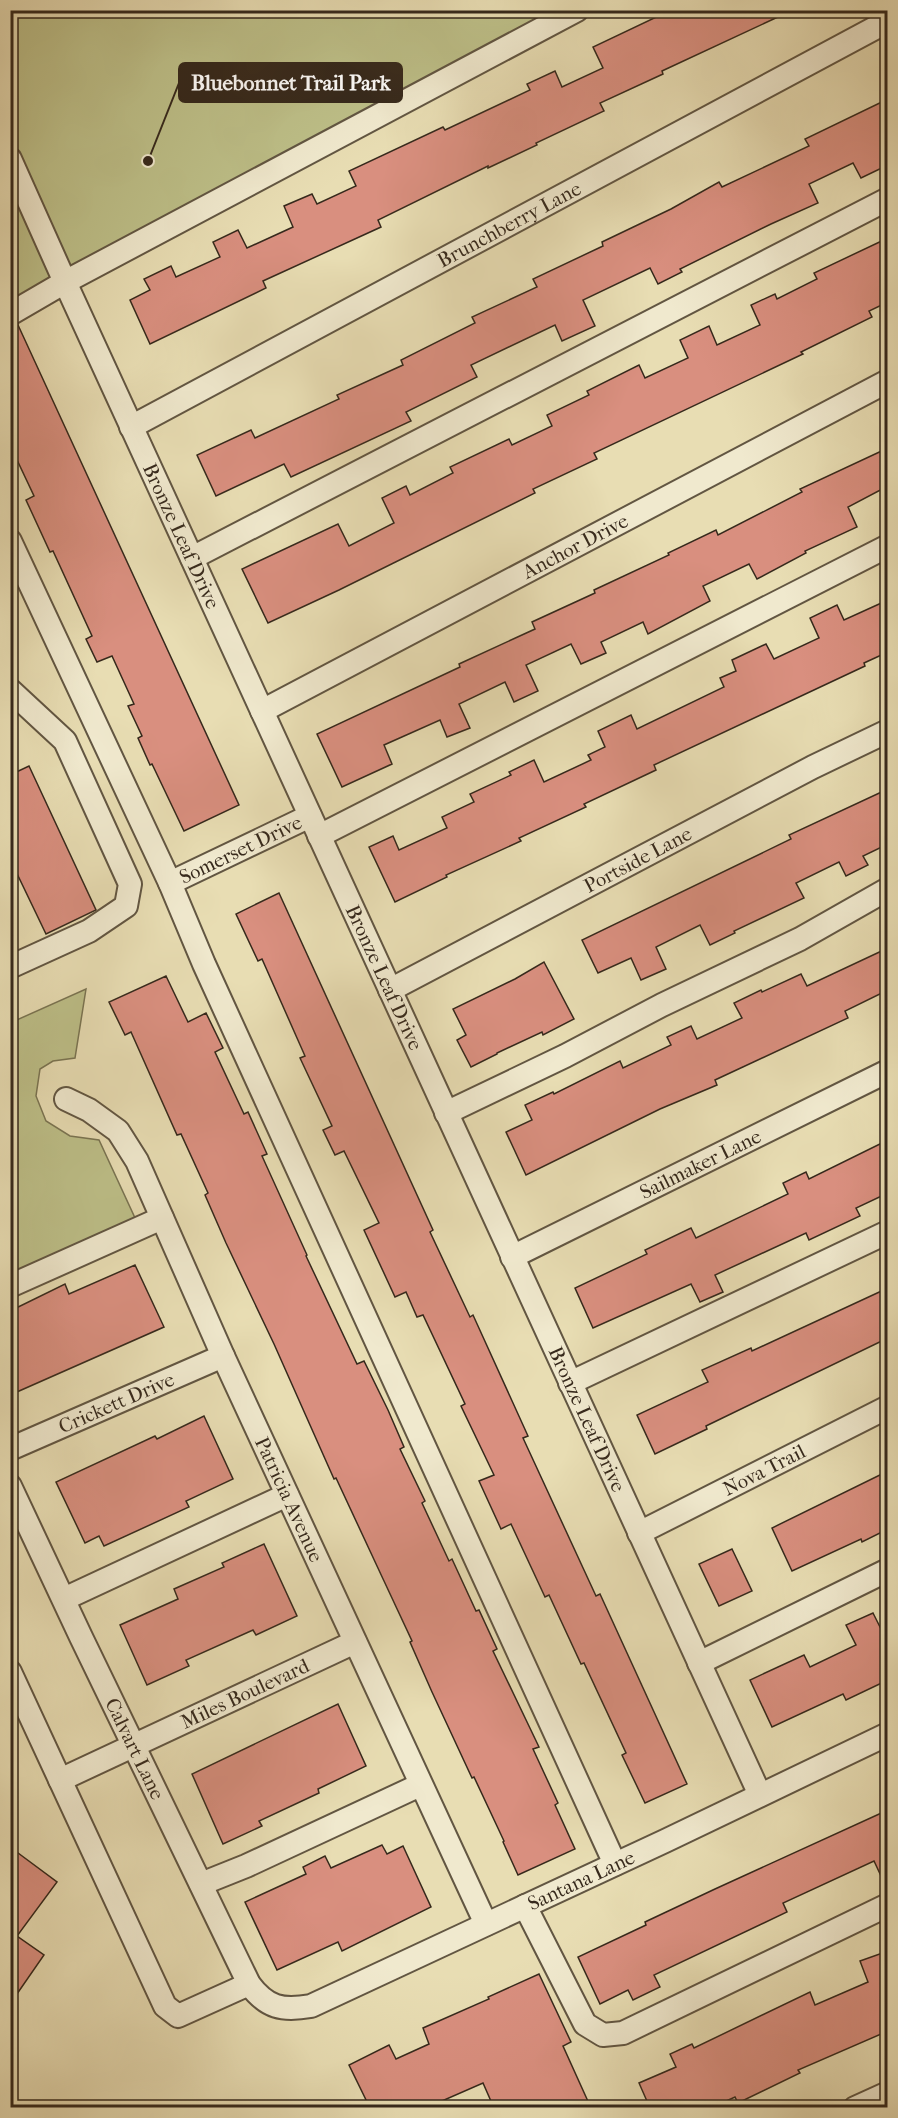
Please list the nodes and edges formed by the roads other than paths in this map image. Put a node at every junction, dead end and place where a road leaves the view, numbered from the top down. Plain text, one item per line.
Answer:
1 (577, 10) edge
2 (888, 21) edge
3 (10, 159) edge
4 (888, 200) edge
5 (65, 282) junction
6 (10, 314) edge
7 (888, 381) edge
8 (131, 427) junction
9 (10, 542) edge
10 (888, 546) edge
11 (192, 558) junction
12 (10, 690) edge
13 (262, 711) junction
14 (888, 730) edge
15 (315, 826) junction
16 (170, 883) junction
17 (888, 889) edge
18 (10, 968) edge
19 (390, 990) junction
20 (888, 1071) edge
21 (66, 1099) dead end
22 (446, 1113) junction
23 (162, 1218) junction
24 (888, 1232) edge
25 (512, 1257) junction
26 (10, 1286) edge
27 (223, 1356) junction
28 (570, 1383) junction
29 (888, 1407) edge
30 (10, 1449) edge
31 (10, 1486) edge
32 (287, 1495) junction
33 (639, 1533) junction
34 (888, 1570) edge
35 (64, 1599) junction
36 (355, 1642) junction
37 (699, 1662) junction
38 (10, 1672) edge
39 (888, 1734) edge
40 (134, 1746) junction
41 (60, 1780) junction
42 (420, 1785) junction
43 (760, 1795) junction
44 (615, 1864) junction
45 (201, 1884) junction
46 (888, 1905) edge
47 (525, 1906) junction
48 (486, 1924) junction
49 (249, 1984) junction
50 (269, 2005) joint
51 (888, 2093) edge
52 (855, 2108) edge

1 - 5 street
2 - 8 street, Brunchberry Lane
3 - 5 street, Bronze Leaf Drive
4 - 11 street
5 - 6 street
5 - 8 street, Bronze Leaf Drive
7 - 13 street, Anchor Drive
8 - 11 street, Bronze Leaf Drive
9 - 16 street
10 - 15 street, Somerset Drive
11 - 13 street, Bronze Leaf Drive
12 - 18 street
13 - 15 street, Bronze Leaf Drive
14 - 19 street, Portside Lane
15 - 16 street, Somerset Drive
15 - 19 street, Bronze Leaf Drive
16 - 44 street
17 - 22 street
19 - 22 street, Bronze Leaf Drive
20 - 25 street, Sailmaker Lane
21 - 23 street, Patricia Avenue
22 - 25 street, Bronze Leaf Drive
23 - 26 street
23 - 27 street, Patricia Avenue
24 - 28 street
25 - 28 street, Bronze Leaf Drive
27 - 30 street, Crickett Drive
27 - 32 street, Patricia Avenue
28 - 33 street, Bronze Leaf Drive
29 - 33 street, Nova Trail
31 - 35 street, Calvart Lane
32 - 35 street
32 - 36 street, Patricia Avenue
33 - 37 street, Bronze Leaf Drive
34 - 37 street
35 - 40 street, Calvart Lane
36 - 40 street, Miles Boulevard
36 - 42 street, Patricia Avenue
37 - 43 street, Bronze Leaf Drive
38 - 41 street
39 - 43 street, Santana Lane
40 - 41 street, Miles Boulevard
40 - 45 street, Calvart Lane
41 - 49 street
42 - 45 street
42 - 48 street, Patricia Avenue
43 - 44 street, Santana Lane
44 - 47 street, Santana Lane
45 - 49 street, Calvart Lane
46 - 47 street
47 - 48 street, Santana Lane
48 - 50 street, Santana Lane
49 - 50 street, Calvart Lane
51 - 52 street

